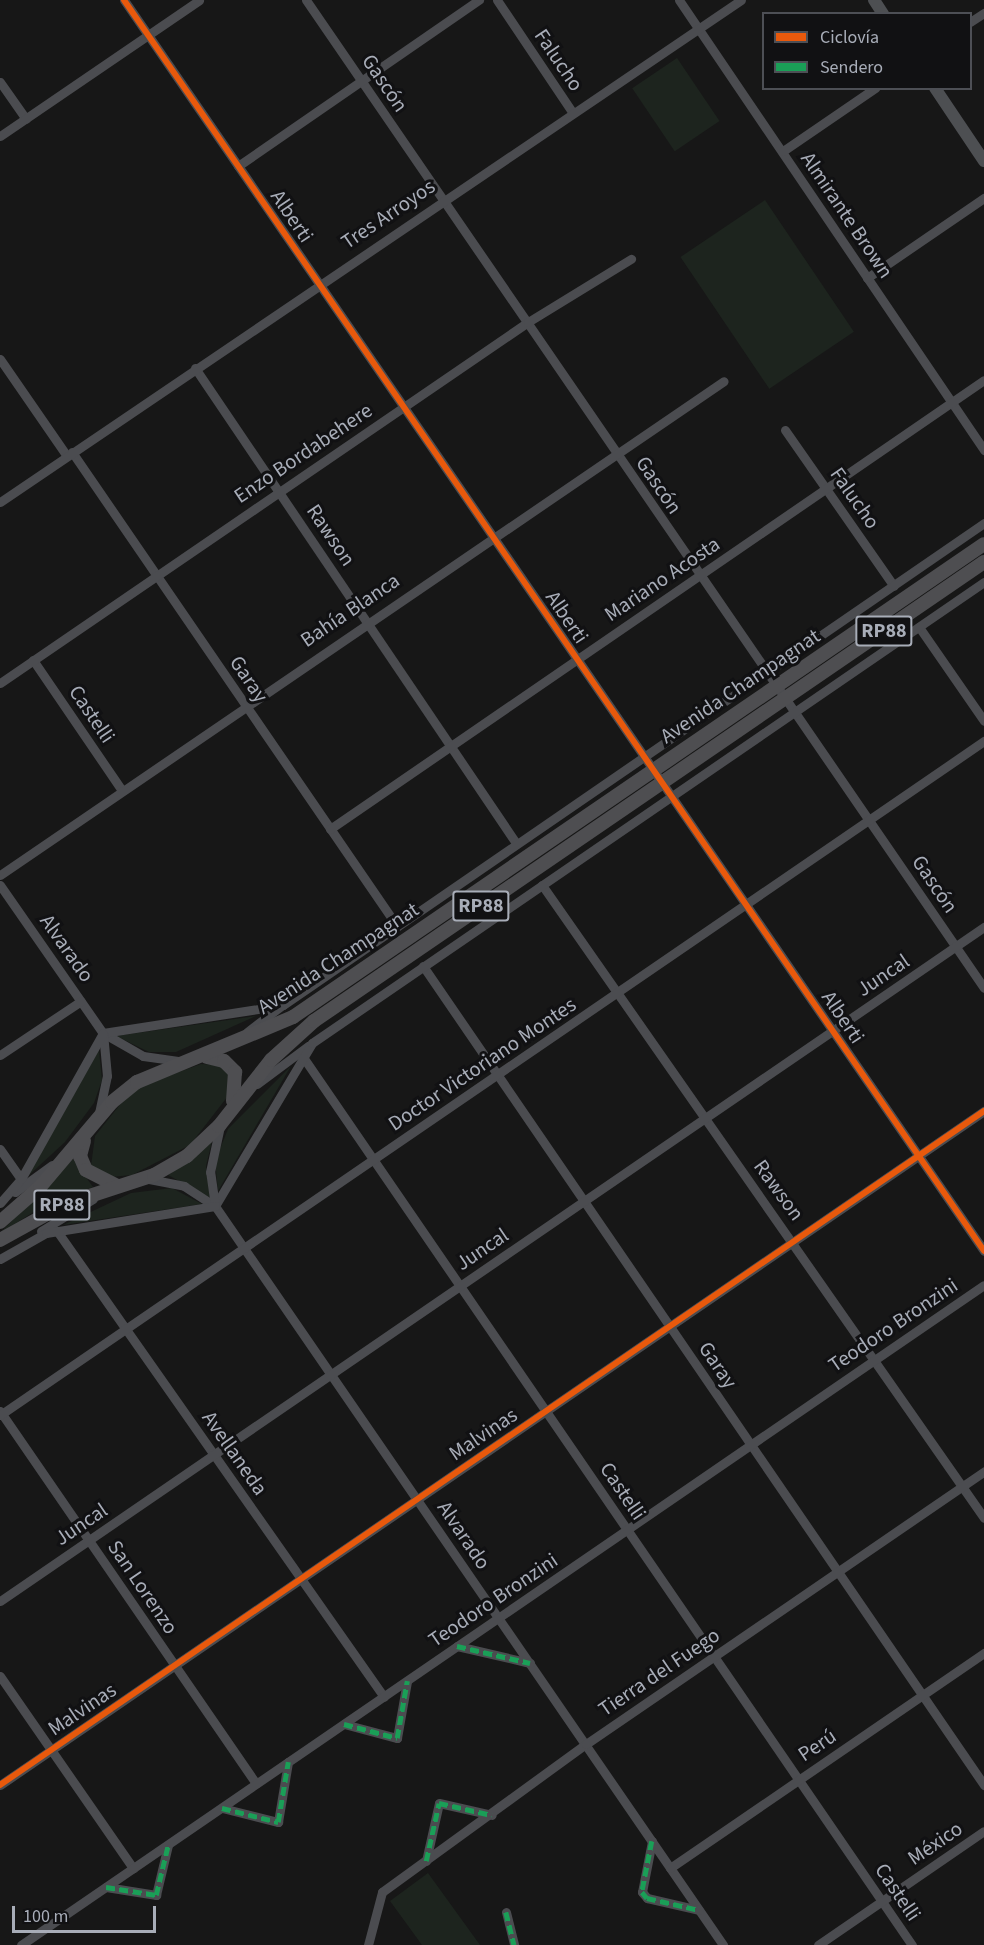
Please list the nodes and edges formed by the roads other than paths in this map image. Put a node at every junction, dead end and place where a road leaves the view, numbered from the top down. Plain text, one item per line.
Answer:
1 (124, 0) edge
2 (199, 0) edge
3 (306, 0) edge
4 (479, 0) edge
5 (497, 0) edge
6 (679, 0) edge
7 (741, 0) edge
8 (699, 29) junction
9 (148, 35) junction
10 (362, 81) junction
11 (0, 82) edge
12 (871, 90) edge
13 (936, 90) edge
14 (571, 110) junction
15 (26, 118) junction
16 (0, 136) edge
17 (783, 152) junction
18 (984, 160) edge
19 (238, 166) junction
20 (984, 198) edge
21 (442, 199) junction
22 (631, 259) dead end
23 (867, 278) junction
24 (319, 283) junction
25 (528, 322) junction
26 (0, 359) edge
27 (195, 368) junction
28 (984, 380) edge
29 (724, 381) dead end
30 (952, 402) junction
31 (403, 407) junction
32 (785, 430) dead end
33 (984, 450) edge
34 (616, 453) junction
35 (69, 454) junction
36 (827, 489) junction
37 (280, 491) junction
38 (0, 502) edge
39 (984, 523) edge
40 (493, 538) junction
41 (984, 544) edge
42 (984, 562) edge
43 (157, 576) junction
44 (698, 576) junction
45 (984, 582) edge
46 (894, 586) junction
47 (367, 620) junction
48 (919, 627) junction
49 (576, 659) junction
50 (33, 660) junction
51 (766, 675) junction
52 (0, 683) edge
53 (775, 688) junction
54 (784, 700) junction
55 (244, 703) junction
56 (795, 715) junction
57 (984, 721) edge
58 (984, 741) edge
59 (449, 747) junction
60 (644, 757) junction
61 (653, 771) junction
62 (661, 783) junction
63 (121, 789) junction
64 (672, 798) junction
65 (869, 820) junction
66 (330, 829) junction
67 (516, 843) junction
68 (0, 875) edge
69 (0, 885) edge
70 (542, 885) junction
71 (746, 904) junction
72 (397, 926) junction
73 (984, 927) edge
74 (956, 947) junction
75 (423, 966) junction
76 (984, 988) edge
77 (620, 991) junction
78 (81, 1001) junction
79 (283, 1005) junction
80 (833, 1031) junction
81 (103, 1033) junction
82 (312, 1043) junction
83 (215, 1052) junction
84 (0, 1055) edge
85 (303, 1057) junction
86 (187, 1060) junction
87 (497, 1075) junction
88 (241, 1096) junction
89 (984, 1111) edge
90 (225, 1116) junction
91 (706, 1118) junction
92 (89, 1131) junction
93 (76, 1148) junction
94 (0, 1149) edge
95 (918, 1156) junction
96 (374, 1160) junction
97 (21, 1179) junction
98 (135, 1181) junction
99 (106, 1189) junction
100 (584, 1201) junction
101 (1, 1202) edge
102 (215, 1206) junction
103 (0, 1222) edge
104 (57, 1231) junction
105 (0, 1240) edge
106 (26, 1241) junction
107 (794, 1241) junction
108 (244, 1248) junction
109 (984, 1251) edge
110 (0, 1259) edge
111 (984, 1284) edge
112 (460, 1286) junction
113 (670, 1326) junction
114 (126, 1329) junction
115 (875, 1359) junction
116 (331, 1374) junction
117 (546, 1411) junction
118 (1, 1414) edge
119 (751, 1444) junction
120 (214, 1454) junction
121 (984, 1471) edge
122 (962, 1486) junction
123 (417, 1499) junction
124 (984, 1518) edge
125 (627, 1529) junction
126 (88, 1540) junction
127 (838, 1571) junction
128 (301, 1579) junction
129 (0, 1601) edge
130 (498, 1618) junction
131 (457, 1646) junction
132 (984, 1653) edge
133 (714, 1656) junction
134 (530, 1663) junction
135 (175, 1665) junction
136 (0, 1676) edge
137 (407, 1681) junction
138 (922, 1695) junction
139 (384, 1697) junction
140 (344, 1724) junction
141 (586, 1744) junction
142 (51, 1750) junction
143 (288, 1762) junction
144 (799, 1779) junction
145 (256, 1784) junction
146 (0, 1785) edge
147 (984, 1785) edge
148 (222, 1808) junction
149 (492, 1815) junction
150 (984, 1832) edge
151 (652, 1841) junction
152 (168, 1845) junction
153 (426, 1861) junction
154 (133, 1868) junction
155 (670, 1868) junction
156 (106, 1887) junction
157 (882, 1901) junction
158 (699, 1910) junction
159 (506, 1912) dead end
160 (21, 1945) edge
161 (368, 1945) edge
162 (514, 1945) edge
163 (723, 1945) edge
164 (818, 1945) edge
165 (912, 1945) edge

1 - 9 street, Alberti
2 - 9 street
3 - 10 street, Gascón
4 - 10 street
5 - 14 street, Falucho
6 - 8 street, Almirante Brown
7 - 8 street, Tres Arroyos
8 - 14 street, Tres Arroyos
8 - 17 street, Almirante Brown
9 - 15 street
9 - 19 street, Alberti
10 - 19 street
10 - 21 street, Gascón
11 - 15 street
12 - 17 street
13 - 18 main road
14 - 21 street, Tres Arroyos
15 - 16 street
17 - 23 street, Almirante Brown
19 - 24 street, Alberti
20 - 23 street
21 - 24 street, Tres Arroyos
21 - 25 street, Gascón
22 - 25 street, Enzo Bordabehere
23 - 30 street, Almirante Brown
24 - 27 street, Tres Arroyos
24 - 31 street, Alberti
25 - 31 street, Enzo Bordabehere
25 - 34 street, Gascón
26 - 35 street, Garay
27 - 35 street, Tres Arroyos
27 - 37 street, Rawson
28 - 30 street, Mariano Acosta
29 - 34 street, Bahía Blanca
30 - 33 street, Almirante Brown
30 - 36 street, Mariano Acosta
31 - 37 street, Enzo Bordabehere
31 - 40 street, Alberti
32 - 36 street, Falucho
34 - 40 street, Bahía Blanca
34 - 44 street, Gascón
35 - 38 street, Tres Arroyos
35 - 43 street, Garay
36 - 44 street, Mariano Acosta
36 - 46 street, Falucho
37 - 43 street, Enzo Bordabehere
37 - 47 street, Rawson
39 - 46 street, Avenida Champagnat
40 - 47 street, Bahía Blanca
40 - 49 street, Alberti
41 - 53 highway, Avenida Champagnat / RP88
42 - 54 highway, Avenida Champagnat / RP88
43 - 50 street, Enzo Bordabehere
43 - 55 street, Garay
44 - 49 street, Mariano Acosta
44 - 51 street, Gascón
45 - 48 street, Avenida Champagnat
46 - 51 street, Avenida Champagnat
47 - 55 street, Bahía Blanca
47 - 59 street, Rawson
48 - 56 street, Avenida Champagnat
48 - 57 street
49 - 59 street, Mariano Acosta
49 - 60 street, Alberti
50 - 52 street, Enzo Bordabehere
50 - 63 street, Castelli
51 - 53 street, Gascón
51 - 60 street, Avenida Champagnat
53 - 54 street, Gascón
53 - 61 highway, Avenida Champagnat / RP88
54 - 56 street, Gascón
54 - 62 highway, Avenida Champagnat / RP88
55 - 63 street, Bahía Blanca
55 - 66 street, Garay
56 - 64 street, Avenida Champagnat
56 - 65 street, Gascón
58 - 65 street, Doctor Victoriano Montes
59 - 66 street, Mariano Acosta
59 - 67 street, Rawson
60 - 61 street, Alberti
60 - 67 street, Avenida Champagnat
61 - 62 street, Alberti
61 - 83 highway, Avenida Champagnat / RP88
62 - 64 street, Alberti
62 - 88 highway, Avenida Champagnat / RP88
63 - 68 street, Bahía Blanca
64 - 70 street, Avenida Champagnat
64 - 71 street, Alberti
65 - 71 street, Doctor Victoriano Montes
65 - 74 street, Gascón
66 - 72 street, Garay
67 - 72 street, Avenida Champagnat
69 - 78 street, Alvarado
70 - 75 street, Avenida Champagnat
70 - 77 street, Rawson
71 - 77 street, Doctor Victoriano Montes
71 - 80 street, Alberti
72 - 79 street, Avenida Champagnat
73 - 74 street, Juncal
74 - 76 street, Gascón
74 - 80 street, Juncal
75 - 82 street, Avenida Champagnat
75 - 87 street, Garay
77 - 87 street, Doctor Victoriano Montes
77 - 91 street, Rawson
78 - 81 street, Alvarado
78 - 84 street
79 - 81 street, Avenida Champagnat
79 - 83 street, Avenida Champagnat
80 - 91 street, Juncal
80 - 95 street, Alberti
81 - 86 street, Alvarado
81 - 92 street
81 - 97 street, Avenida Champagnat
82 - 85 street, Avenida Champagnat
82 - 88 street, Avenida Champagnat
83 - 86 highway, Avenida Champagnat / RP88
85 - 96 street, Castelli
85 - 102 street, Avenida Champagnat
86 - 90 highway, RP88
86 - 92 highway, Avenida Champagnat / RP88
87 - 96 street, Doctor Victoriano Montes
87 - 100 street, Garay
88 - 90 highway, Avenida Champagnat / RP88
89 - 95 street, Malvinas
90 - 98 highway, Avenida Champagnat / RP88
90 - 102 street, Alvarado
91 - 100 street, Juncal
91 - 107 street, Rawson
92 - 93 highway, Avenida Champagnat / RP88
92 - 98 highway, RP88
93 - 101 street, Avenida Champagnat
93 - 103 highway, Avenida Champagnat / RP88
94 - 97 street
95 - 107 street, Malvinas
95 - 109 street, Alberti
96 - 108 street, Doctor Victoriano Montes
96 - 112 street, Castelli
97 - 101 street, Avenida Champagnat
98 - 99 highway, Avenida Champagnat / RP88
98 - 102 street, Alvarado
99 - 105 highway, Avenida Champagnat / RP88
99 - 106 street, Avenida Champagnat
100 - 112 street, Juncal
100 - 113 street, Garay
102 - 104 street, Avenida Champagnat
102 - 108 street, Alvarado
104 - 106 street, Avenida Champagnat
104 - 114 street, Avellaneda
106 - 110 street, Avenida Champagnat
107 - 113 street, Malvinas
107 - 115 street, Rawson
108 - 114 street, Doctor Victoriano Montes
108 - 116 street, Alvarado
111 - 115 street, Teodoro Bronzini
112 - 116 street, Juncal
112 - 117 street, Castelli
113 - 117 street, Malvinas
113 - 119 street, Garay
114 - 118 street, Doctor Victoriano Montes
114 - 120 street, Avellaneda
115 - 119 street, Teodoro Bronzini
115 - 122 street, Rawson
116 - 120 street, Juncal
116 - 123 street, Alvarado
117 - 123 street, Malvinas
117 - 125 street, Castelli
118 - 126 street, San Lorenzo
119 - 125 street, Teodoro Bronzini
119 - 127 street, Garay
120 - 126 street, Juncal
120 - 128 street, Avellaneda
121 - 122 street, Tierra del Fuego
122 - 124 street, Rawson
122 - 127 street, Tierra del Fuego
123 - 128 street, Malvinas
123 - 130 street, Alvarado
125 - 130 street, Teodoro Bronzini
125 - 133 street, Castelli
126 - 129 street, Juncal
126 - 135 street, San Lorenzo
127 - 133 street, Tierra del Fuego
127 - 138 street, Garay
128 - 135 street, Malvinas
128 - 139 street, Avellaneda
130 - 131 street, Teodoro Bronzini
130 - 134 street, Alvarado
131 - 134 street
131 - 137 street, Teodoro Bronzini
132 - 138 street, Perú
133 - 141 street, Tierra del Fuego
133 - 144 street, Castelli
134 - 141 street, Alvarado
135 - 142 street, Malvinas
135 - 145 street, San Lorenzo
136 - 142 street
137 - 139 street, Teodoro Bronzini
137 - 140 street
138 - 144 street, Perú
138 - 147 street, Garay
139 - 140 street, Teodoro Bronzini
140 - 143 street, Teodoro Bronzini
141 - 149 street, Tierra del Fuego
141 - 151 street, Alvarado
142 - 146 street, Malvinas
142 - 154 street
143 - 145 street, Teodoro Bronzini
143 - 148 street
144 - 155 street, Perú
144 - 157 street, Castelli
145 - 148 street, Teodoro Bronzini
148 - 152 street, Teodoro Bronzini
149 - 153 street, Tierra del Fuego
149 - 153 street
150 - 157 street, México
151 - 155 street, Alvarado
151 - 158 street
152 - 154 street, Teodoro Bronzini
152 - 156 street
153 - 161 street, Tierra del Fuego
154 - 156 street, Teodoro Bronzini
155 - 158 street, Alvarado
156 - 160 street, Teodoro Bronzini
157 - 164 street, México
157 - 165 street, Castelli
158 - 163 street, Alvarado
159 - 162 street

